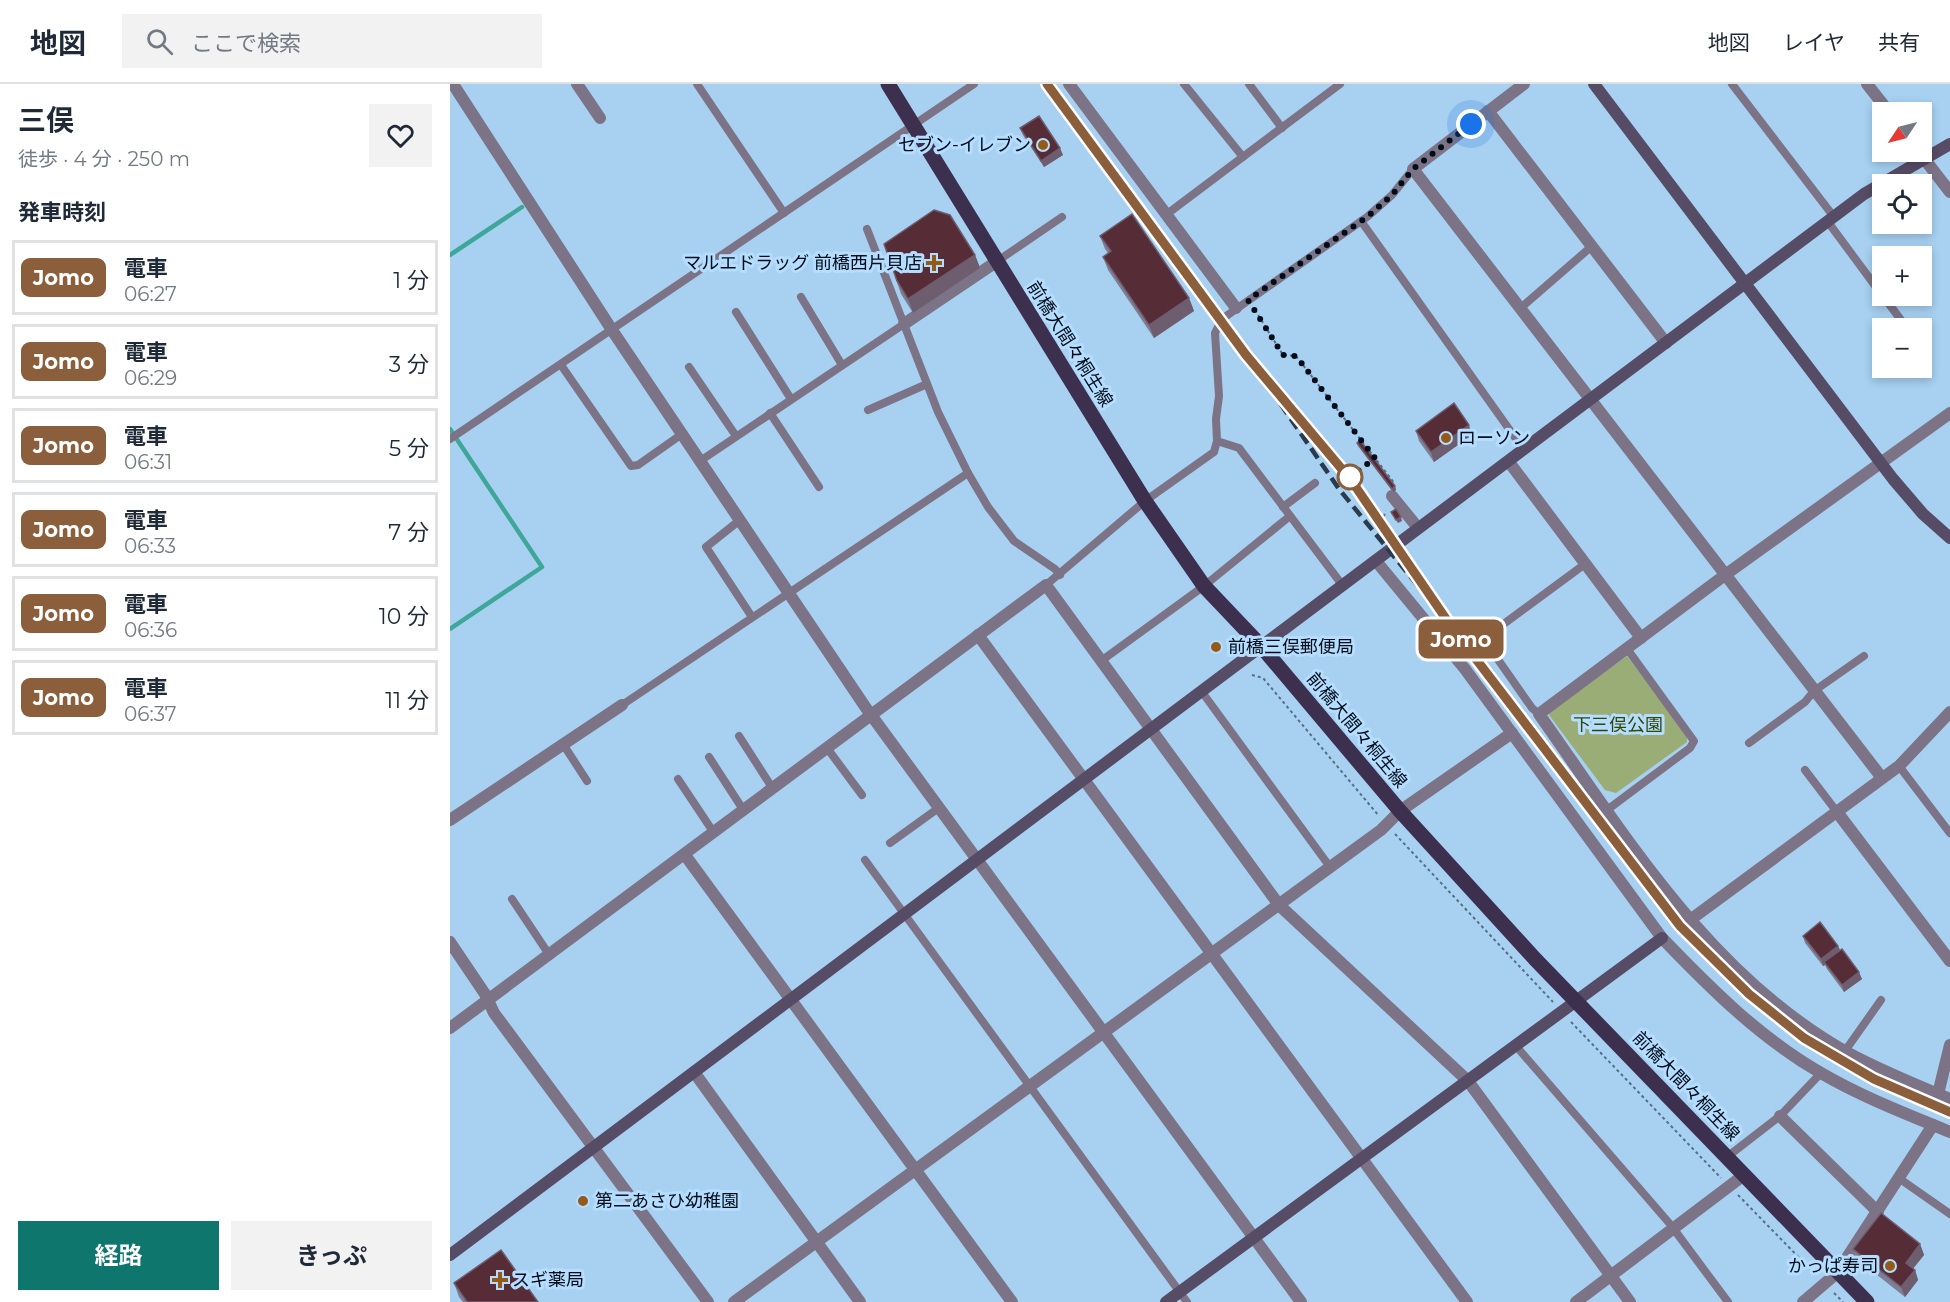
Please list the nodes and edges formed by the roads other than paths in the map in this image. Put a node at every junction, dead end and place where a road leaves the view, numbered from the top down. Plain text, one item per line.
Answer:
1 (453, 84) edge
2 (578, 84) edge
3 (888, 84) edge
4 (974, 84) edge
5 (1069, 84) edge
6 (1184, 84) edge
7 (1249, 84) edge
8 (1340, 84) edge
9 (1524, 84) edge
10 (1594, 84) edge
11 (1732, 84) edge
12 (1867, 84) edge
13 (701, 86) edge
14 (1881, 102) edge
15 (1488, 111) junction
16 (600, 118) dead end
17 (914, 125) junction
18 (1282, 128) junction
19 (1950, 144) edge
20 (1932, 150) edge
21 (1243, 157) junction
22 (1910, 162) edge
23 (1927, 162) edge
24 (1413, 169) junction
25 (1950, 192) edge
26 (784, 213) junction
27 (1167, 214) junction
28 (1062, 217) dead end
29 (1831, 219) junction
30 (1361, 221) junction
31 (867, 229) dead end
32 (1592, 246) junction
33 (996, 262) junction
34 (1872, 279) edge
35 (1747, 283) junction
36 (801, 297) dead end
37 (1519, 306) junction
38 (1236, 308) junction
39 (736, 312) dead end
40 (904, 324) junction
41 (612, 330) junction
42 (1666, 343) junction
43 (561, 364) junction
44 (842, 365) junction
45 (689, 367) dead end
46 (927, 384) junction
47 (791, 399) junction
48 (1589, 399) junction
49 (868, 410) dead end
50 (770, 413) junction
51 (1950, 413) edge
52 (682, 434) junction
53 (736, 436) junction
54 (450, 440) edge
55 (1217, 441) junction
56 (1524, 450) junction
57 (700, 461) junction
58 (1509, 462) junction
59 (1881, 464) junction
60 (968, 473) junction
61 (1315, 483) dead end
62 (819, 487) dead end
63 (1395, 500) road end
64 (1145, 501) junction
65 (1283, 507) junction
66 (1290, 516) junction
67 (740, 520) junction
68 (1414, 523) dead end
69 (1950, 538) edge
70 (1376, 561) junction
71 (1585, 564) junction
72 (1725, 574) junction
73 (1060, 575) junction
74 (1046, 585) junction
75 (1204, 586) junction
76 (1343, 586) junction
77 (789, 593) junction
78 (752, 617) junction
79 (978, 635) junction
80 (1641, 638) junction
81 (1261, 646) junction
82 (1628, 650) junction
83 (1864, 656) dead end
84 (1101, 661) junction
85 (1814, 691) junction
86 (1202, 692) junction
87 (622, 705) joint
88 (1950, 712) edge
89 (872, 714) junction
90 (1539, 714) junction
91 (1152, 730) junction
92 (1512, 733) junction
93 (739, 736) dead end
94 (1749, 743) dead end
95 (563, 744) junction
96 (827, 748) junction
97 (709, 757) dead end
98 (1899, 766) junction
99 (1805, 770) dead end
100 (1882, 778) junction
101 (678, 779) dead end
102 (1085, 780) junction
103 (587, 781) dead end
104 (773, 789) junction
105 (862, 795) dead end
106 (940, 807) junction
107 (1606, 810) junction
108 (744, 811) junction
109 (1400, 811) junction
110 (1837, 812) junction
111 (450, 820) edge
112 (714, 833) junction
113 (1950, 833) edge
114 (890, 843) dead end
115 (685, 855) junction
116 (865, 860) dead end
117 (979, 860) junction
118 (1330, 867) junction
119 (512, 899) dead end
120 (1279, 904) junction
121 (904, 916) junction
122 (1689, 920) junction
123 (1662, 938) junction
124 (450, 942) edge
125 (1211, 953) junction
126 (550, 956) junction
127 (1950, 961) edge
128 (792, 999) junction
129 (1881, 1000) dead end
130 (488, 1002) junction
131 (1577, 1002) junction
132 (450, 1028) edge
133 (1104, 1031) junction
134 (1950, 1045) edge
135 (1516, 1046) junction
136 (1845, 1051) junction
137 (694, 1072) junction
138 (1821, 1073) junction
139 (1468, 1081) junction
140 (1029, 1087) junction
141 (1938, 1094) junction
142 (1950, 1099) edge
143 (1780, 1116) junction
144 (1933, 1125) junction
145 (1950, 1132) edge
146 (594, 1145) junction
147 (1727, 1157) junction
148 (1361, 1159) junction
149 (916, 1169) junction
150 (1744, 1175) junction
151 (1900, 1179) junction
152 (1878, 1212) junction
153 (1950, 1214) edge
154 (1674, 1229) junction
155 (1254, 1237) junction
156 (816, 1240) junction
157 (450, 1255) edge
158 (1837, 1273) junction
159 (1611, 1276) junction
160 (1183, 1297) edge
161 (708, 1302) edge
162 (734, 1302) edge
163 (860, 1302) edge
164 (1012, 1302) edge
165 (1166, 1302) edge
166 (1301, 1302) edge
167 (1467, 1302) edge
168 (1576, 1302) edge
169 (1630, 1302) edge
170 (1728, 1302) edge
171 (1803, 1302) edge
172 (1867, 1302) edge

1 - 41 street
2 - 16 street
3 - 17 main road, 前橋大間々桐生線
4 - 17 lane
5 - 27 street
6 - 21 lane
7 - 18 lane
8 - 18 lane
9 - 15 street
10 - 35 street
11 - 29 lane
12 - 14 street
13 - 26 lane
15 - 24 street
15 - 32 street
17 - 26 lane
17 - 33 main road, 前橋大間々桐生線
18 - 21 lane
19 - 20 street
21 - 27 lane
22 - 29 street
23 - 25 street
24 - 30 lane
24 - 37 street
26 - 41 lane
27 - 38 street
28 - 33 lane
29 - 34 lane
29 - 35 street
30 - 38 lane
30 - 56 lane
31 - 40 lane
32 - 37 lane
32 - 42 street
33 - 40 street
33 - 64 main road, 前橋大間々桐生線
35 - 42 street
35 - 59 street
36 - 44 lane
37 - 48 street
38 - 55 lane
39 - 47 lane
40 - 44 lane
40 - 46 lane
41 - 43 lane
41 - 52 street
42 - 48 street
43 - 52 lane
43 - 54 lane
44 - 47 lane
45 - 53 lane
46 - 49 lane
46 - 60 lane
47 - 50 lane
48 - 56 street
48 - 72 street
50 - 53 lane
50 - 62 lane
51 - 59 street
52 - 57 street
53 - 57 lane
55 - 64 lane
55 - 65 lane
56 - 58 street
57 - 67 street
58 - 70 street
58 - 71 street
59 - 69 street
59 - 72 street
60 - 73 lane
60 - 77 lane
61 - 65 lane
63 - 68 street
64 - 73 lane
64 - 75 main road, 前橋大間々桐生線
65 - 66 lane
66 - 75 lane
66 - 76 lane
67 - 77 street
67 - 78 lane
70 - 76 street
70 - 92 street
71 - 80 street
71 - 90 lane
72 - 80 street
72 - 85 street
73 - 74 lane
74 - 79 street
74 - 84 street
75 - 81 main road, 前橋大間々桐生線
75 - 84 lane
76 - 81 street
77 - 78 lane
77 - 89 street
78 - 87 lane
79 - 89 street
79 - 102 street
80 - 82 street
81 - 86 street
81 - 109 main road, 前橋大間々桐生線
82 - 90 street
82 - 107 lane
83 - 85 lane
84 - 91 street
85 - 94 lane
85 - 100 street
86 - 91 street
86 - 118 lane
87 - 95 street
88 - 98 street
89 - 96 street
89 - 106 street
90 - 107 street
91 - 102 street
91 - 120 street
92 - 109 street
92 - 123 street
93 - 104 lane
95 - 103 lane
95 - 111 street
96 - 104 street
96 - 105 lane
97 - 108 lane
98 - 100 street
98 - 113 lane
99 - 110 lane
100 - 110 street
101 - 112 lane
102 - 117 street
102 - 125 street
104 - 108 street
106 - 114 lane
106 - 117 street
107 - 122 street
108 - 112 street
109 - 118 street
109 - 131 main road, 前橋大間々桐生線
110 - 122 street
110 - 127 street
112 - 115 street
115 - 126 street
115 - 128 street
116 - 121 lane
117 - 121 street
117 - 133 street
118 - 120 street
119 - 126 lane
120 - 125 street
120 - 139 street
121 - 128 street
121 - 140 lane
122 - 136 street
123 - 131 street
123 - 138 street
124 - 130 street
125 - 133 street
125 - 148 street
126 - 130 street
128 - 137 street
128 - 149 street
129 - 136 lane
130 - 132 street
130 - 146 street
131 - 135 street
131 - 147 main road, 前橋大間々桐生線
133 - 140 street
133 - 155 street
134 - 141 street
135 - 139 street
135 - 154 lane
136 - 141 street
137 - 146 street
137 - 156 street
138 - 143 lane
138 - 144 street
139 - 148 street
139 - 159 street
140 - 149 street
140 - 160 lane
141 - 142 street
143 - 147 lane
143 - 152 street
144 - 145 street
144 - 151 street
146 - 157 street
146 - 161 street
147 - 150 main road, 前橋大間々桐生線
148 - 155 street
148 - 167 street
149 - 156 street
149 - 164 street
150 - 154 street
150 - 158 main road, 前橋大間々桐生線
151 - 152 street
151 - 153 lane
152 - 158 street
154 - 159 street
154 - 170 lane
155 - 160 street
155 - 166 street
156 - 162 street
156 - 163 street
158 - 171 street
158 - 172 main road, 前橋大間々桐生線
159 - 168 street
159 - 169 street
160 - 165 street

